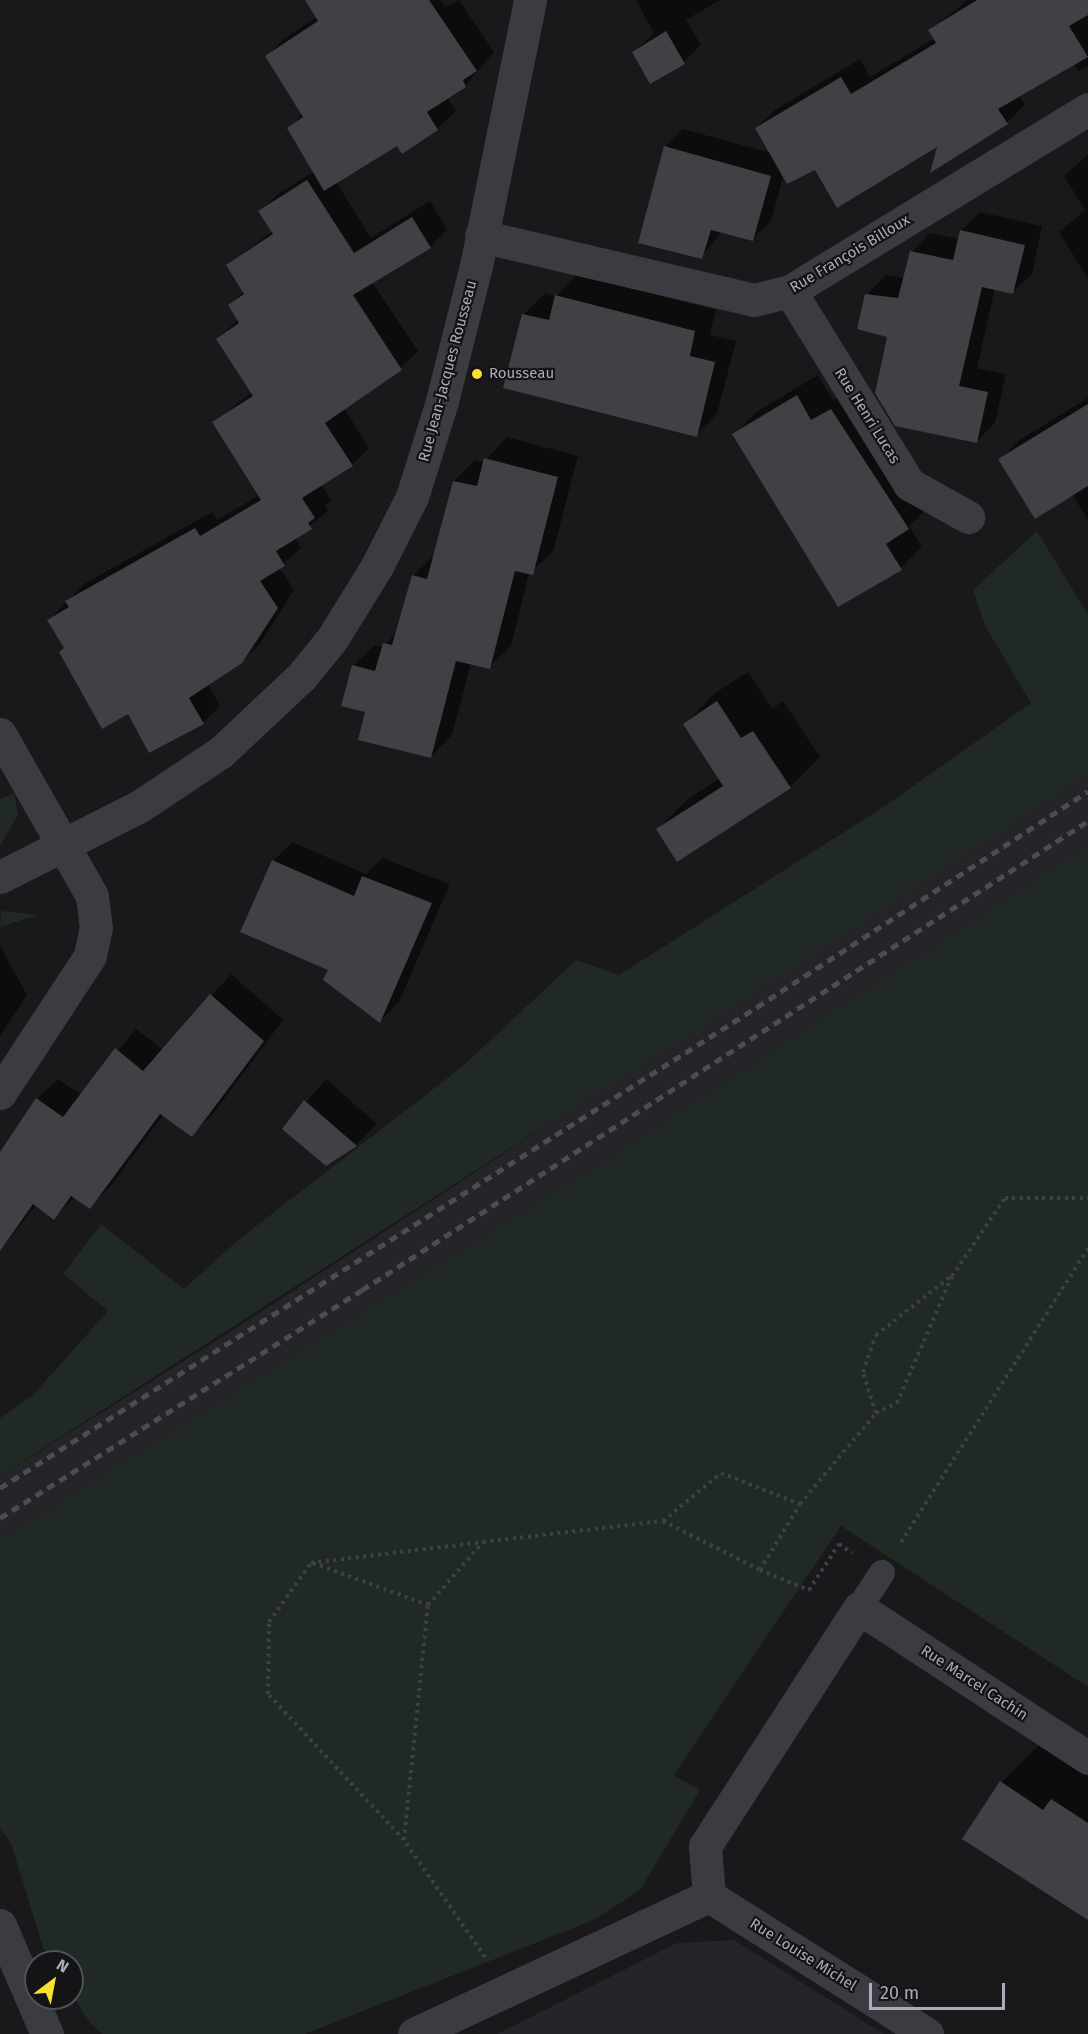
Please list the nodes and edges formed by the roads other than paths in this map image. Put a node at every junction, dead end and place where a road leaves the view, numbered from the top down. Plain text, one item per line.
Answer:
1 (530, 0) edge
2 (1088, 109) edge
3 (482, 236) junction
4 (790, 291) junction
5 (968, 517) dead end
6 (0, 734) edge
7 (63, 845) junction
8 (0, 877) edge
9 (0, 1093) edge
10 (882, 1573) road end
11 (859, 1608) junction
12 (1088, 1758) edge
13 (709, 1896) junction
14 (0, 1925) edge
15 (47, 2034) edge
16 (414, 2034) edge
17 (927, 2034) edge

1 - 3 street, Rue Jean-Jacques Rousseau
2 - 4 street, Rue François Billoux
3 - 4 street, Rue François Billoux
3 - 7 street, Rue Jean-Jacques Rousseau
4 - 5 street, Rue Henri Lucas
6 - 7 street
7 - 8 street, Rue Jean-Jacques Rousseau
7 - 9 street
10 - 11 lane
11 - 12 street, Rue Marcel Cachin
11 - 13 street
13 - 16 street
13 - 17 street, Rue Louise Michel
14 - 15 street

